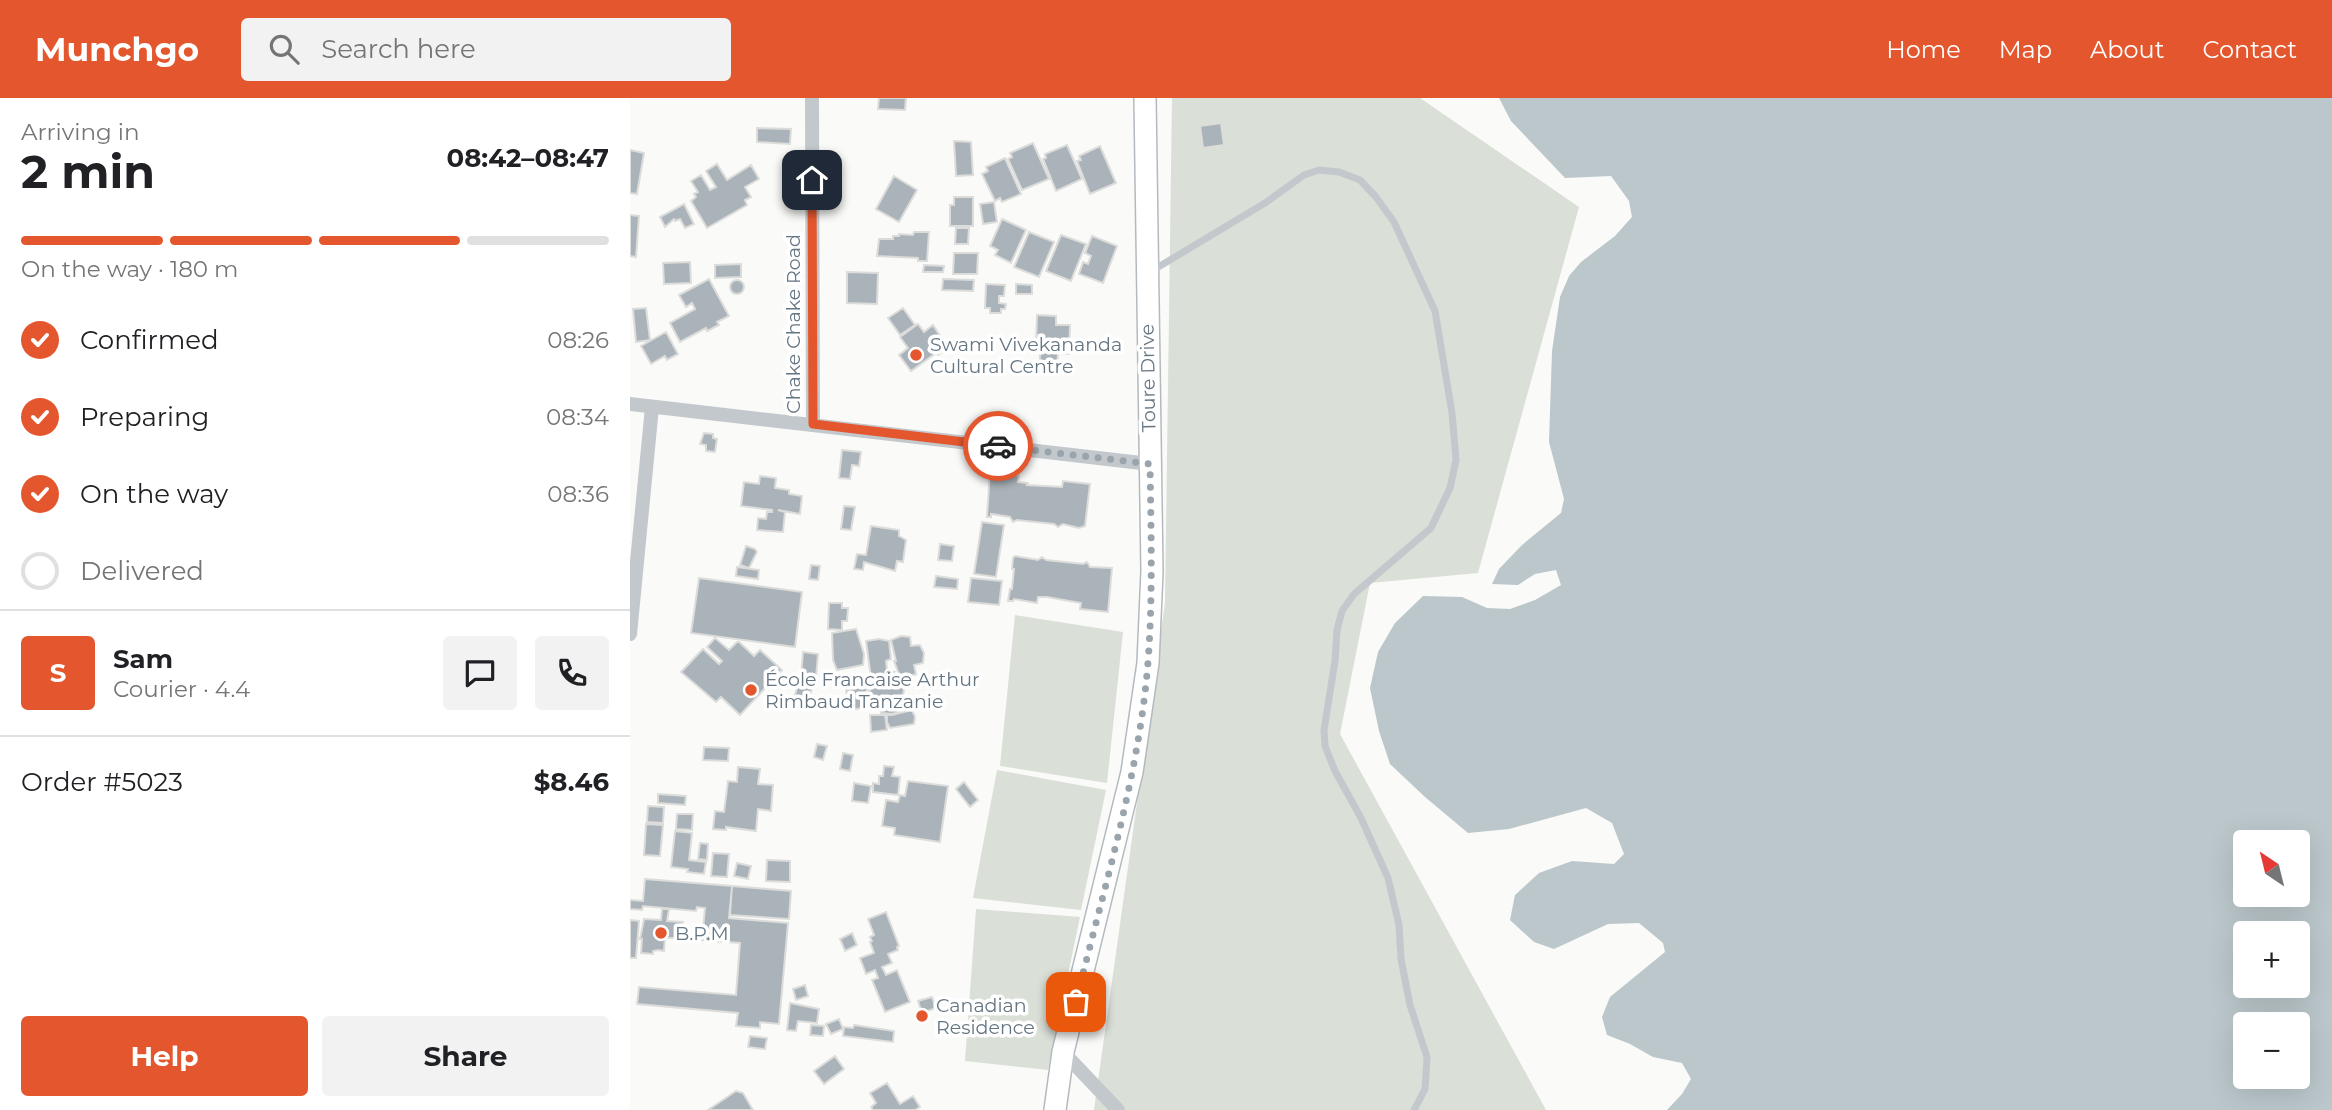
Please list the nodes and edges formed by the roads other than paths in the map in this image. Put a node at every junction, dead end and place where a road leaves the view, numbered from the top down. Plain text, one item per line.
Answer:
1 (812, 98) edge
2 (1145, 98) edge
3 (1146, 274) junction
4 (630, 404) edge
5 (652, 407) junction
6 (813, 424) junction
7 (1150, 464) junction
8 (630, 634) edge
9 (1063, 1052) junction
10 (1055, 1110) edge
11 (1118, 1110) edge
12 (1414, 1110) edge

1 - 6 street, Chake Chake Road
2 - 3 street, Toure Drive
3 - 7 street, Toure Drive
3 - 12 lane
4 - 5 street
5 - 6 street
5 - 8 street
6 - 7 street
7 - 9 street, Toure Drive
9 - 10 street, Toure Drive
9 - 11 street

